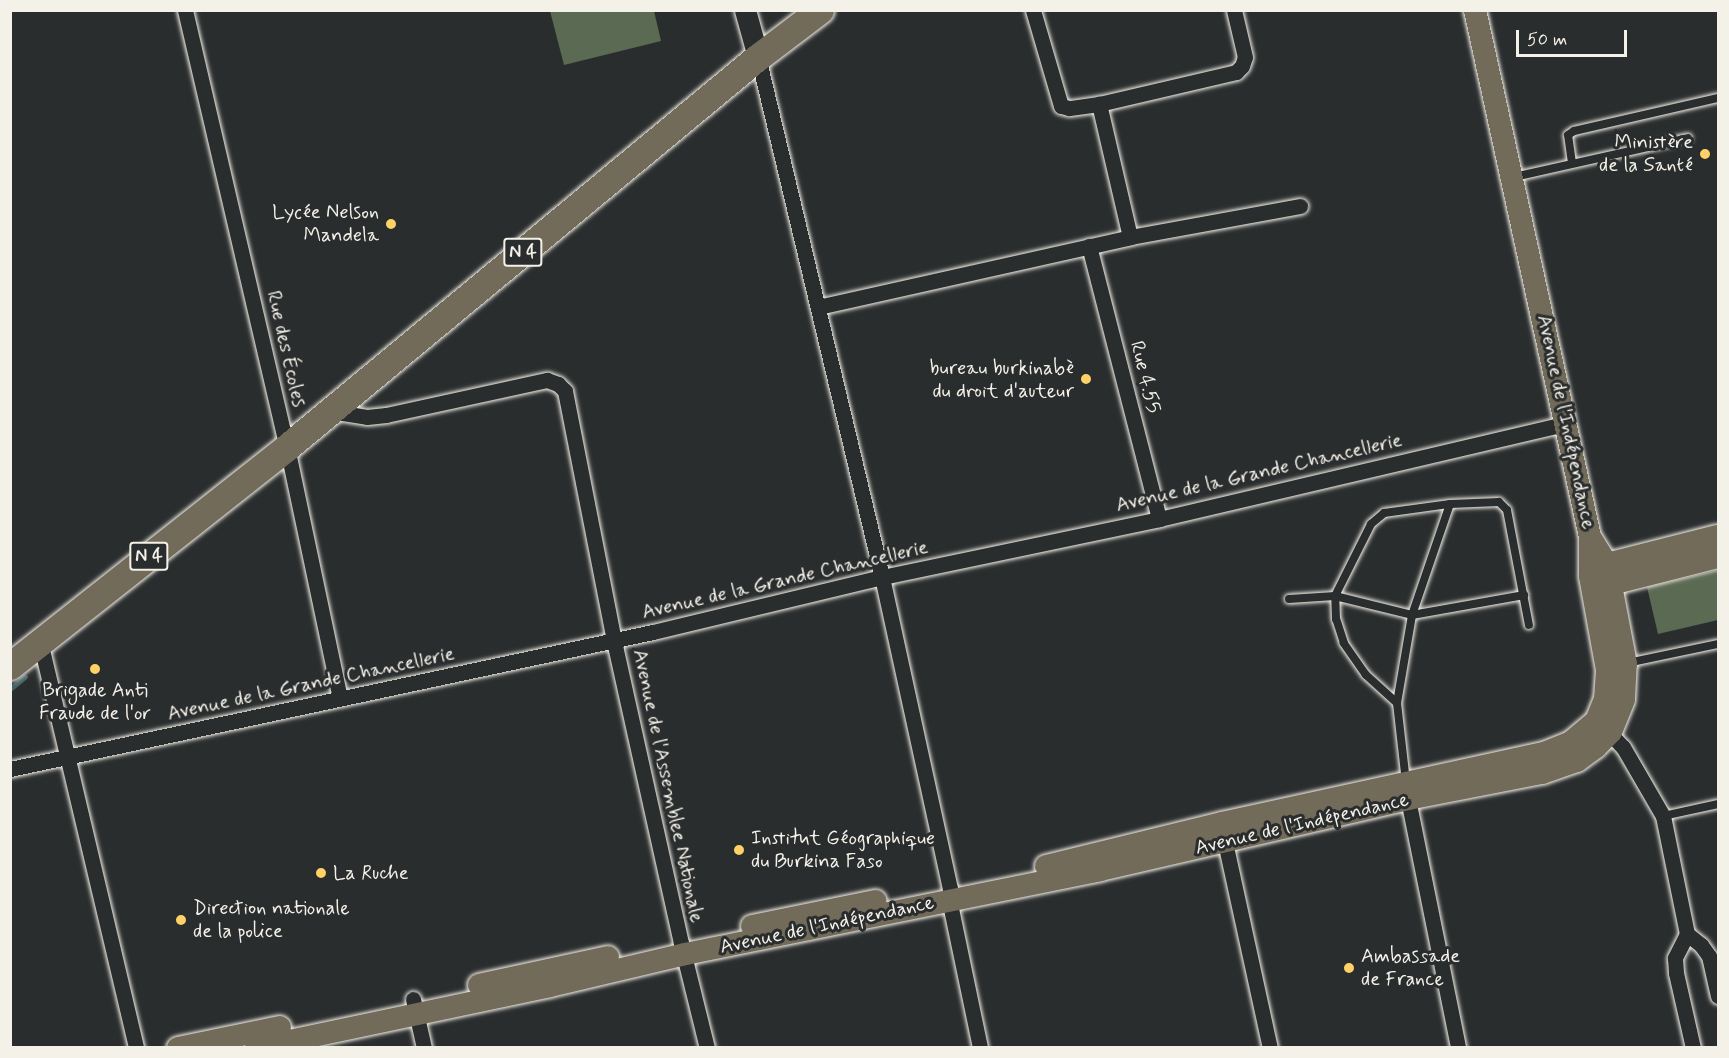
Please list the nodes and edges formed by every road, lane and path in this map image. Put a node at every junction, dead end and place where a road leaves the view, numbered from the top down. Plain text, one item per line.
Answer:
1 (185, 10) edge
2 (745, 10) edge
3 (820, 10) edge
4 (1033, 10) edge
5 (1234, 10) edge
6 (1477, 11) edge
7 (758, 57) junction
8 (1719, 98) edge
9 (1099, 104) junction
10 (1688, 138) dead end
11 (1572, 164) junction
12 (1512, 177) junction
13 (1300, 206) dead end
14 (1130, 237) junction
15 (1089, 246) junction
16 (818, 307) junction
17 (330, 411) junction
18 (1567, 423) junction
19 (287, 447) junction
20 (1450, 504) junction
21 (1159, 519) junction
22 (1719, 536) edge
23 (1719, 557) edge
24 (882, 577) junction
25 (1600, 580) junction
26 (1335, 596) junction
27 (1524, 596) junction
28 (1289, 599) dead end
29 (1412, 615) junction
30 (1529, 625) dead end
31 (40, 641) junction
32 (614, 641) junction
33 (1719, 644) edge
34 (1626, 664) junction
35 (10, 666) edge
36 (340, 698) junction
37 (1397, 703) junction
38 (1603, 726) junction
39 (69, 757) junction
40 (10, 770) edge
41 (1407, 792) junction
42 (1719, 804) edge
43 (1663, 816) junction
44 (1225, 842) junction
45 (950, 893) junction
46 (1687, 934) junction
47 (683, 948) junction
48 (1719, 996) edge
49 (414, 1006) junction
50 (283, 1034) junction
51 (135, 1047) edge
52 (178, 1047) edge
53 (256, 1047) edge
54 (424, 1047) edge
55 (707, 1047) edge
56 (980, 1047) edge
57 (1270, 1047) edge
58 (1458, 1047) edge
59 (1693, 1047) edge

1 - 19 street, Rue des Écoles
2 - 7 street
3 - 7 highway, N 4
4 - 9 street
5 - 9 street
6 - 12 main road, Avenue de l'Indépendance
7 - 16 street
7 - 17 highway, N 4
8 - 11 lane
9 - 14 street
10 - 11 lane
11 - 12 lane
12 - 18 main road, Avenue de l'Indépendance
13 - 14 street
14 - 15 street
15 - 16 street
15 - 21 street, Rue 4.55
16 - 24 street
17 - 19 highway, N 4
17 - 32 street, Avenue de l'Assemblee Nationale
18 - 21 street, Avenue de la Grande Chancellerie
18 - 25 main road, Avenue de l'Indépendance
19 - 31 highway, N 4
19 - 36 street, Rue des Écoles
20 - 26 lane
20 - 27 lane
20 - 29 lane
21 - 24 street, Avenue de la Grande Chancellerie
22 - 25 main road
23 - 25 main road
24 - 32 street, Avenue de la Grande Chancellerie
24 - 45 street
25 - 34 main road, Avenue de l'Indépendance
25 - 38 main road, Avenue de l'Indépendance
26 - 28 lane
26 - 29 lane
26 - 37 lane
27 - 29 lane
27 - 30 lane
29 - 37 lane
31 - 35 highway, N 4
31 - 39 street
32 - 36 street, Avenue de la Grande Chancellerie
32 - 47 street, Avenue de l'Assemblee Nationale
33 - 34 lane
34 - 38 main road, Avenue de l'Indépendance
36 - 39 street, Avenue de la Grande Chancellerie
37 - 41 lane
38 - 41 main road, Avenue de l'Indépendance
38 - 43 street
39 - 40 street, Avenue de la Grande Chancellerie
39 - 51 street
41 - 44 main road, Avenue de l'Indépendance
41 - 45 main road, Avenue de l'Indépendance
41 - 58 street
42 - 43 lane
43 - 46 street
44 - 45 main road, Avenue de l'Indépendance
44 - 57 street
45 - 47 main road, Avenue de l'Indépendance
45 - 56 street
46 - 48 street
46 - 59 street
47 - 49 main road, Avenue de l'Indépendance
47 - 55 street, Avenue de l'Assemblee Nationale
49 - 50 main road, Avenue de l'Indépendance
49 - 54 street
50 - 52 main road, Avenue de l'Indépendance
50 - 53 main road, Avenue de l'Indépendance

